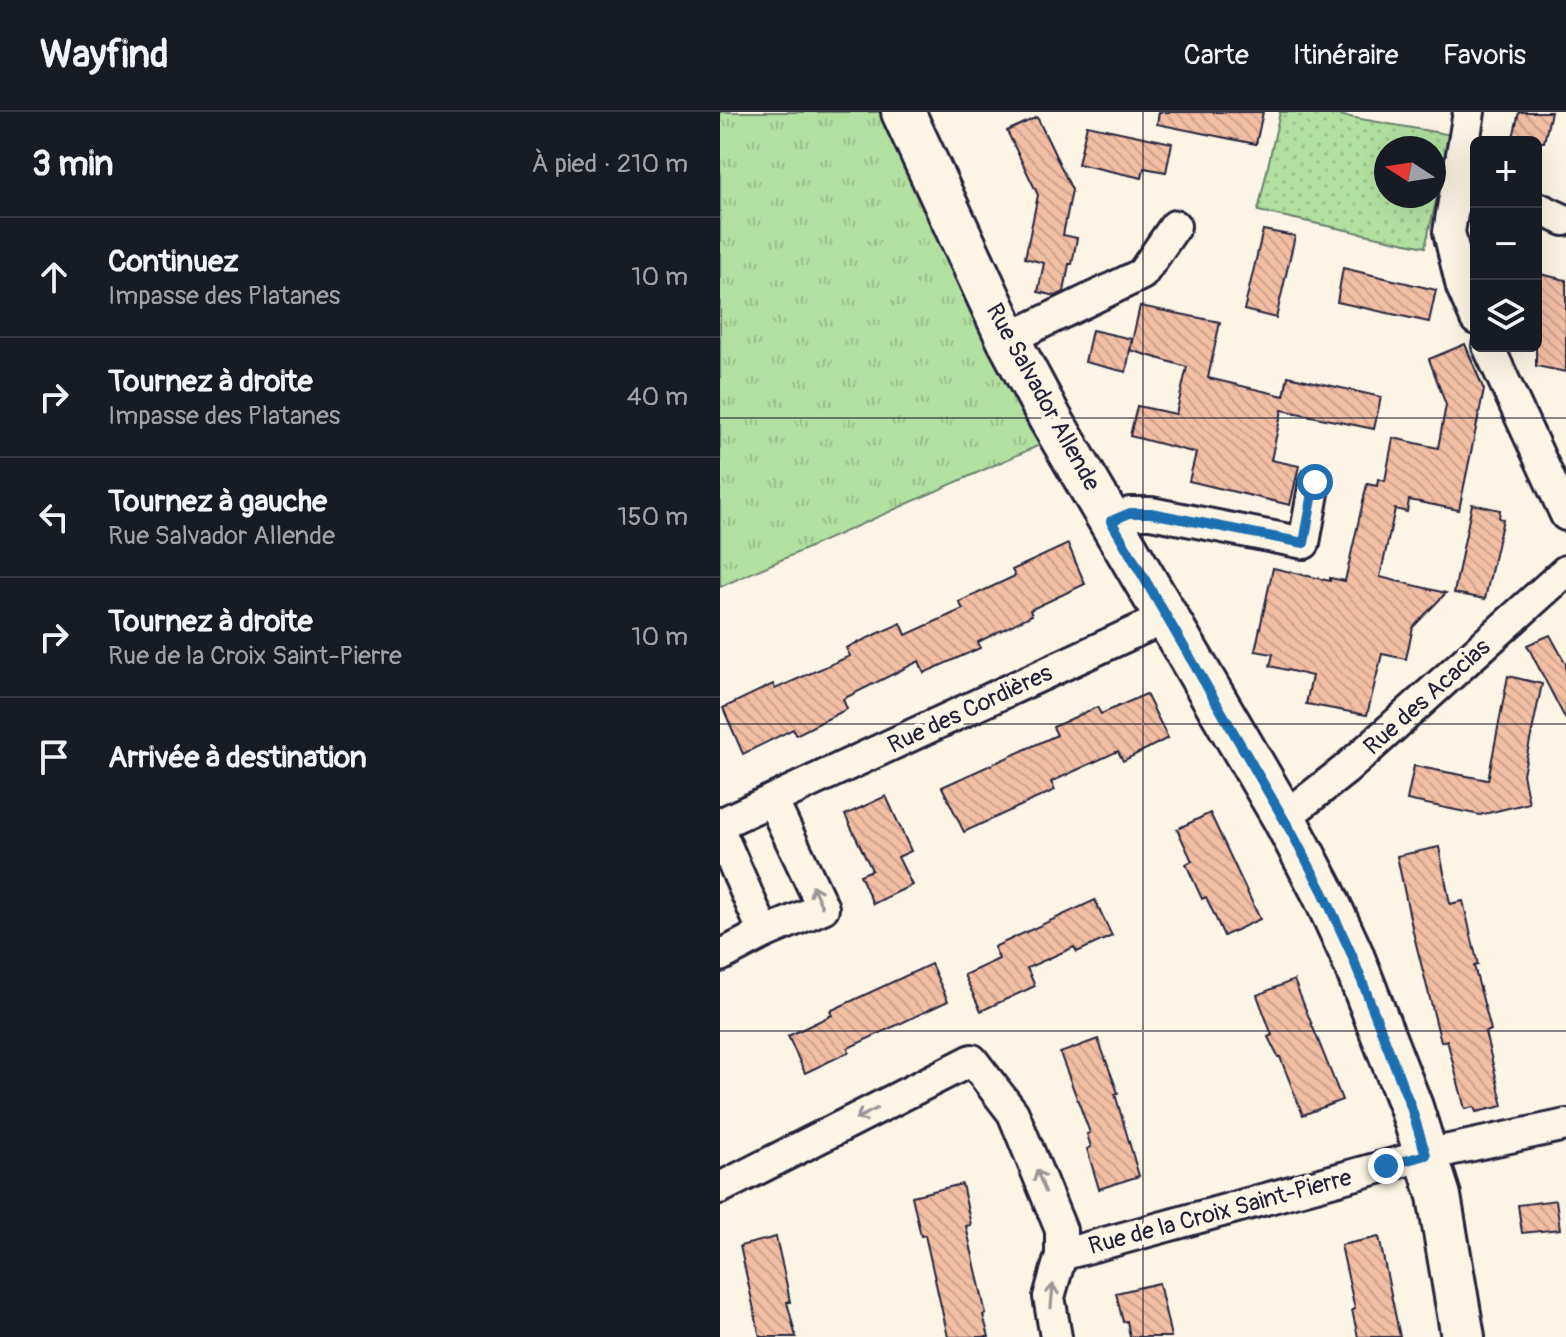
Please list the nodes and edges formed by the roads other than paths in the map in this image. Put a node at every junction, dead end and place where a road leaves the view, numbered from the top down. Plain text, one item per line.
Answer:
1 (903, 112) edge
2 (1469, 112) edge
3 (1467, 185) edge
4 (1538, 208) edge
5 (1564, 220) dead end
6 (1175, 226) dead end
7 (1470, 305) edge
8 (1008, 339) junction
9 (1491, 352) edge
10 (1315, 482) dead end
11 (1566, 515) edge
12 (1111, 521) junction
13 (1566, 571) edge
14 (1167, 617) junction
15 (772, 800) junction
16 (1284, 818) junction
17 (720, 824) edge
18 (720, 832) edge
19 (764, 933) junction
20 (720, 956) edge
21 (1566, 1125) edge
22 (1426, 1155) junction
23 (720, 1188) edge
24 (1061, 1255) junction
25 (1056, 1337) edge
26 (1463, 1337) edge

1 - 8 street, Rue Salvador Allende
2 - 3 street
3 - 7 street
4 - 5 street
6 - 8 street
8 - 12 street, Rue Salvador Allende
9 - 11 street
10 - 12 street
12 - 14 street, Rue Salvador Allende
13 - 16 street, Rue des Acacias
14 - 15 street, Rue des Cordières
14 - 16 street, Rue Salvador Allende
15 - 17 street, Rue des Cordières
19 -> 15 street
16 - 22 street, Rue Salvador Allende
18 - 19 street
19 - 20 street
21 - 22 street, Rue de la Croix Saint-Pierre
22 - 24 street, Rue de la Croix Saint-Pierre
22 - 26 street, Rue Salvador Allende
24 -> 23 street, Rue de la Croix Saint-Pierre
25 -> 24 street, Rue de la Croix Saint-Pierre

